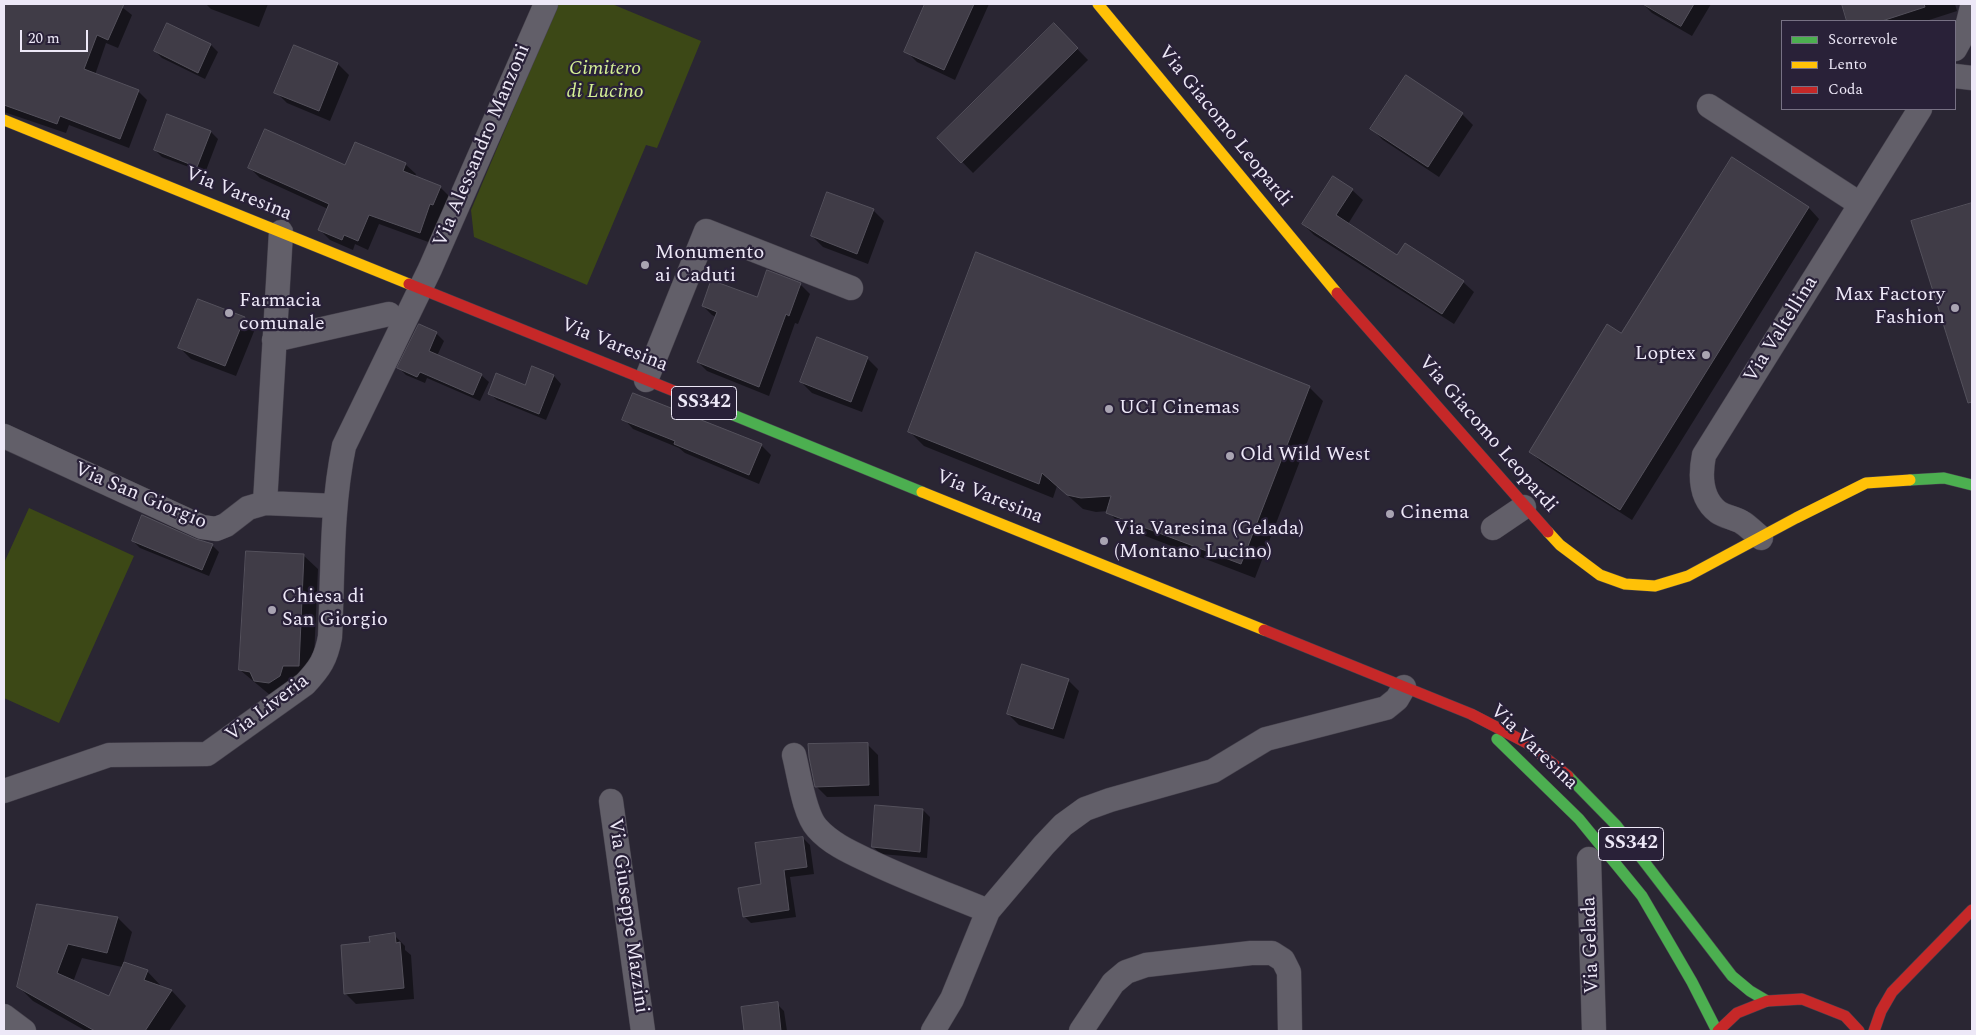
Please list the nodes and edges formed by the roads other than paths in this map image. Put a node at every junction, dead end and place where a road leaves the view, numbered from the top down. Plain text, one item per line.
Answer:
1 (546, 4) edge
2 (1098, 4) edge
3 (1972, 7) edge
4 (1956, 47) edge
5 (1956, 76) edge
6 (1972, 78) edge
7 (1709, 106) dead end
8 (1919, 110) edge
9 (4, 120) edge
10 (1860, 204) junction
11 (281, 232) junction
12 (420, 288) junction
13 (851, 288) dead end
14 (389, 314) dead end
15 (274, 340) junction
16 (646, 380) junction
17 (4, 436) edge
18 (1972, 485) edge
19 (265, 503) junction
20 (334, 506) junction
21 (1524, 507) junction
22 (1493, 528) dead end
23 (1761, 538) junction
24 (1404, 687) junction
25 (1470, 714) junction
26 (794, 755) dead end
27 (4, 791) edge
28 (611, 800) dead end
29 (1589, 859) dead end
30 (1972, 910) edge
31 (988, 911) junction
32 (1892, 992) junction
33 (1767, 1000) junction
34 (1872, 1004) dead end
35 (1858, 1011) dead end
36 (4, 1016) edge
37 (1846, 1016) junction
38 (24, 1031) edge
39 (644, 1031) edge
40 (933, 1031) edge
41 (1081, 1031) edge
42 (1290, 1031) edge
43 (1594, 1031) edge
44 (1718, 1031) edge
45 (1859, 1031) edge
46 (1874, 1031) edge

1 - 12 street, Via Alessandro Manzoni
2 - 21 main road, Via Giacomo Leopardi
3 - 4 street
5 - 6 street
7 - 10 street
8 - 10 street, Via Valtellina
9 - 11 main road, Via Varesina / SS342
10 - 23 street, Via Valtellina
11 - 12 main road, Via Varesina / SS342
11 - 15 street
12 - 16 main road, Via Varesina / SS342
12 - 20 street, Via Liveria
13 - 16 street
14 - 15 street
15 - 19 street
16 - 24 main road, Via Varesina / SS342
17 - 19 street, Via San Giorgio
18 - 23 main road, Via Giacomo Leopardi
19 - 20 street, Via San Giorgio
20 - 27 street, Via Liveria
21 - 22 street
21 - 23 main road, Via Giacomo Leopardi
24 - 25 main road, SS342
24 - 31 street
25 - 33 main road, Via Varesina / SS342
25 - 44 main road, Via Varesina / SS342
26 - 31 street
28 - 39 street, Via Giuseppe Mazzini
29 - 43 street, Via Gelada
30 - 32 main road
31 - 40 street
32 - 34 main road
32 - 46 main road
33 - 37 main road, SS342
33 - 44 main road, SS342
35 - 37 main road
36 - 38 street
37 - 45 main road, SS342
41 - 42 street

